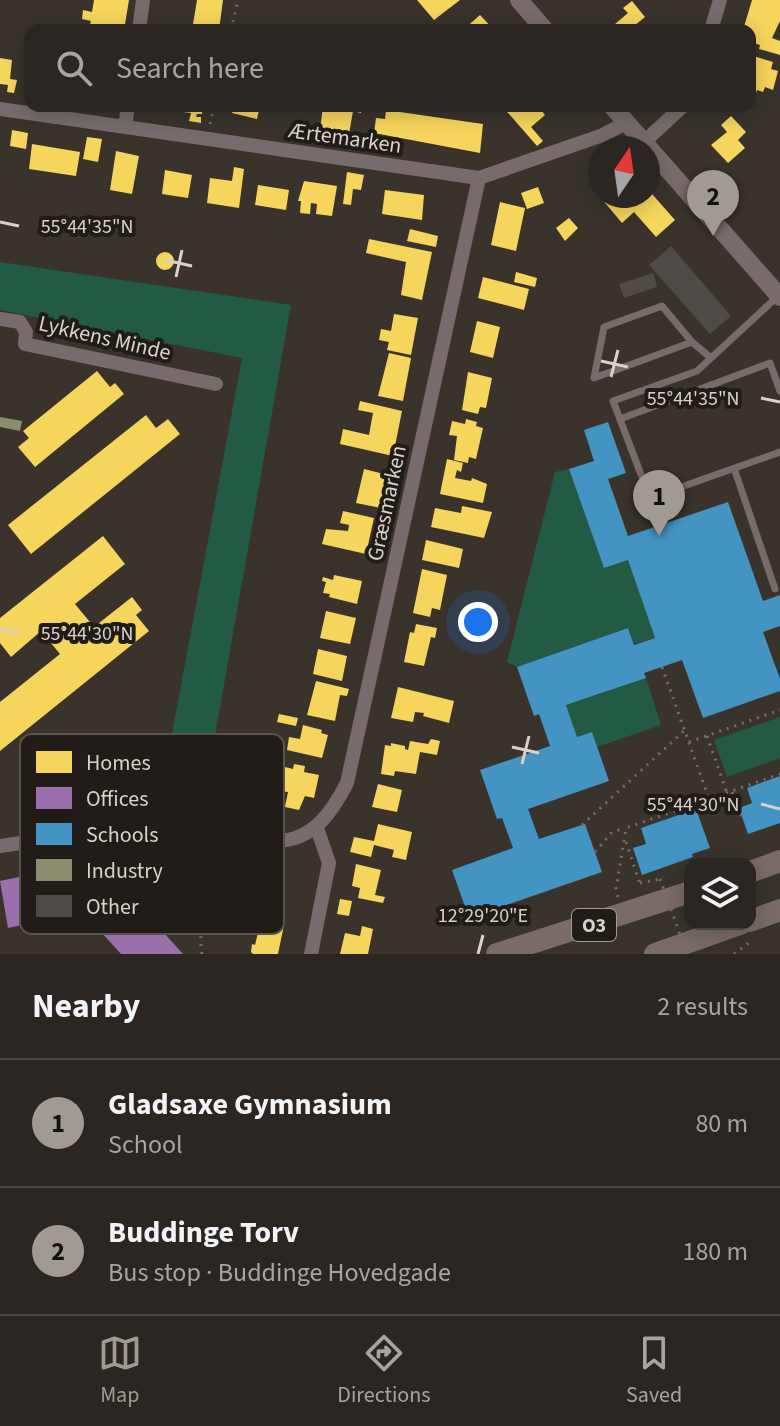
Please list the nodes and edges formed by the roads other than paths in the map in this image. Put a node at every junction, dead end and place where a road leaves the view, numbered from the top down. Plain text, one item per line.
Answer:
1 (143, 0) edge
2 (519, 0) edge
3 (720, 0) edge
4 (140, 24) edge
5 (540, 24) edge
6 (713, 24) edge
7 (0, 109) edge
8 (127, 112) edge
9 (618, 112) edge
10 (676, 112) edge
11 (627, 122) junction
12 (125, 127) junction
13 (640, 136) edge
14 (650, 136) edge
15 (660, 158) edge
16 (479, 178) junction
17 (779, 297) edge
18 (0, 319) edge
19 (692, 342) junction
20 (711, 358) junction
21 (216, 384) dead end
22 (780, 391) edge
23 (620, 419) junction
24 (780, 452) edge
25 (734, 468) junction
26 (775, 589) dead end
27 (317, 828) junction
28 (284, 840) edge
29 (20, 843) edge
30 (0, 846) edge
31 (780, 861) edge
32 (756, 870) edge
33 (684, 894) edge
34 (780, 910) edge
35 (756, 919) edge
36 (723, 930) edge
37 (311, 954) edge
38 (497, 954) edge
39 (655, 954) edge

1 - 4 street
2 - 5 street
3 - 6 street
7 - 12 street, Ærtemarken
8 - 12 street
9 - 11 street
10 - 14 street
11 - 13 street
11 - 16 street, Ærtemarken
12 - 16 street, Ærtemarken
15 - 17 street
16 - 27 street, Græsmarken
17 - 20 lane
18 - 21 street, Lykkens Minde
19 - 19 lane
19 - 20 lane
20 - 23 lane
22 - 23 lane
23 - 25 lane
24 - 25 lane
25 - 26 lane
27 - 28 street
27 - 37 street
29 - 30 street
31 - 32 main road
33 - 38 main road, O3
34 - 35 main road
36 - 39 main road

